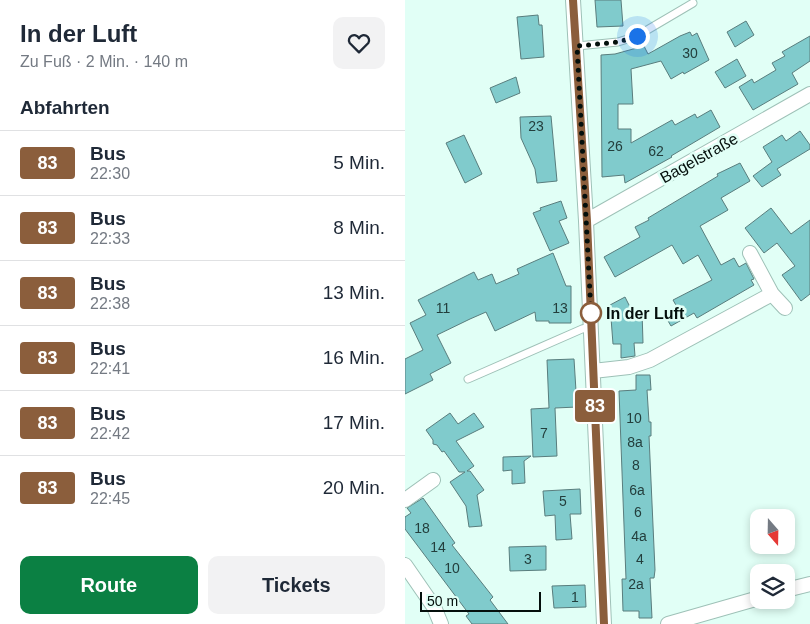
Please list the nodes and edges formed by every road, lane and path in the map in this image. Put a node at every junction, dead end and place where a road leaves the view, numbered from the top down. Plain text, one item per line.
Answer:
1 (573, 0) edge
2 (693, 3) dead end
3 (577, 46) junction
4 (810, 94) edge
5 (587, 221) junction
6 (750, 253) dead end
7 (772, 294) junction
8 (785, 308) dead end
9 (591, 327) junction
10 (593, 371) junction
11 (467, 379) dead end
12 (433, 480) dead end
13 (405, 500) edge
14 (405, 565) edge
15 (810, 584) edge
16 (795, 588) edge
17 (750, 601) edge
18 (441, 624) edge
19 (604, 624) edge
20 (668, 624) edge

1 - 3 street
2 - 3 lane
3 - 5 street
4 - 5 street, Bagelstraße
5 - 9 street
6 - 7 street
7 - 8 street
7 - 10 street
9 - 10 street
9 - 11 lane
10 - 19 street
12 - 13 street
14 - 18 street
15 - 16 street
17 - 20 street

